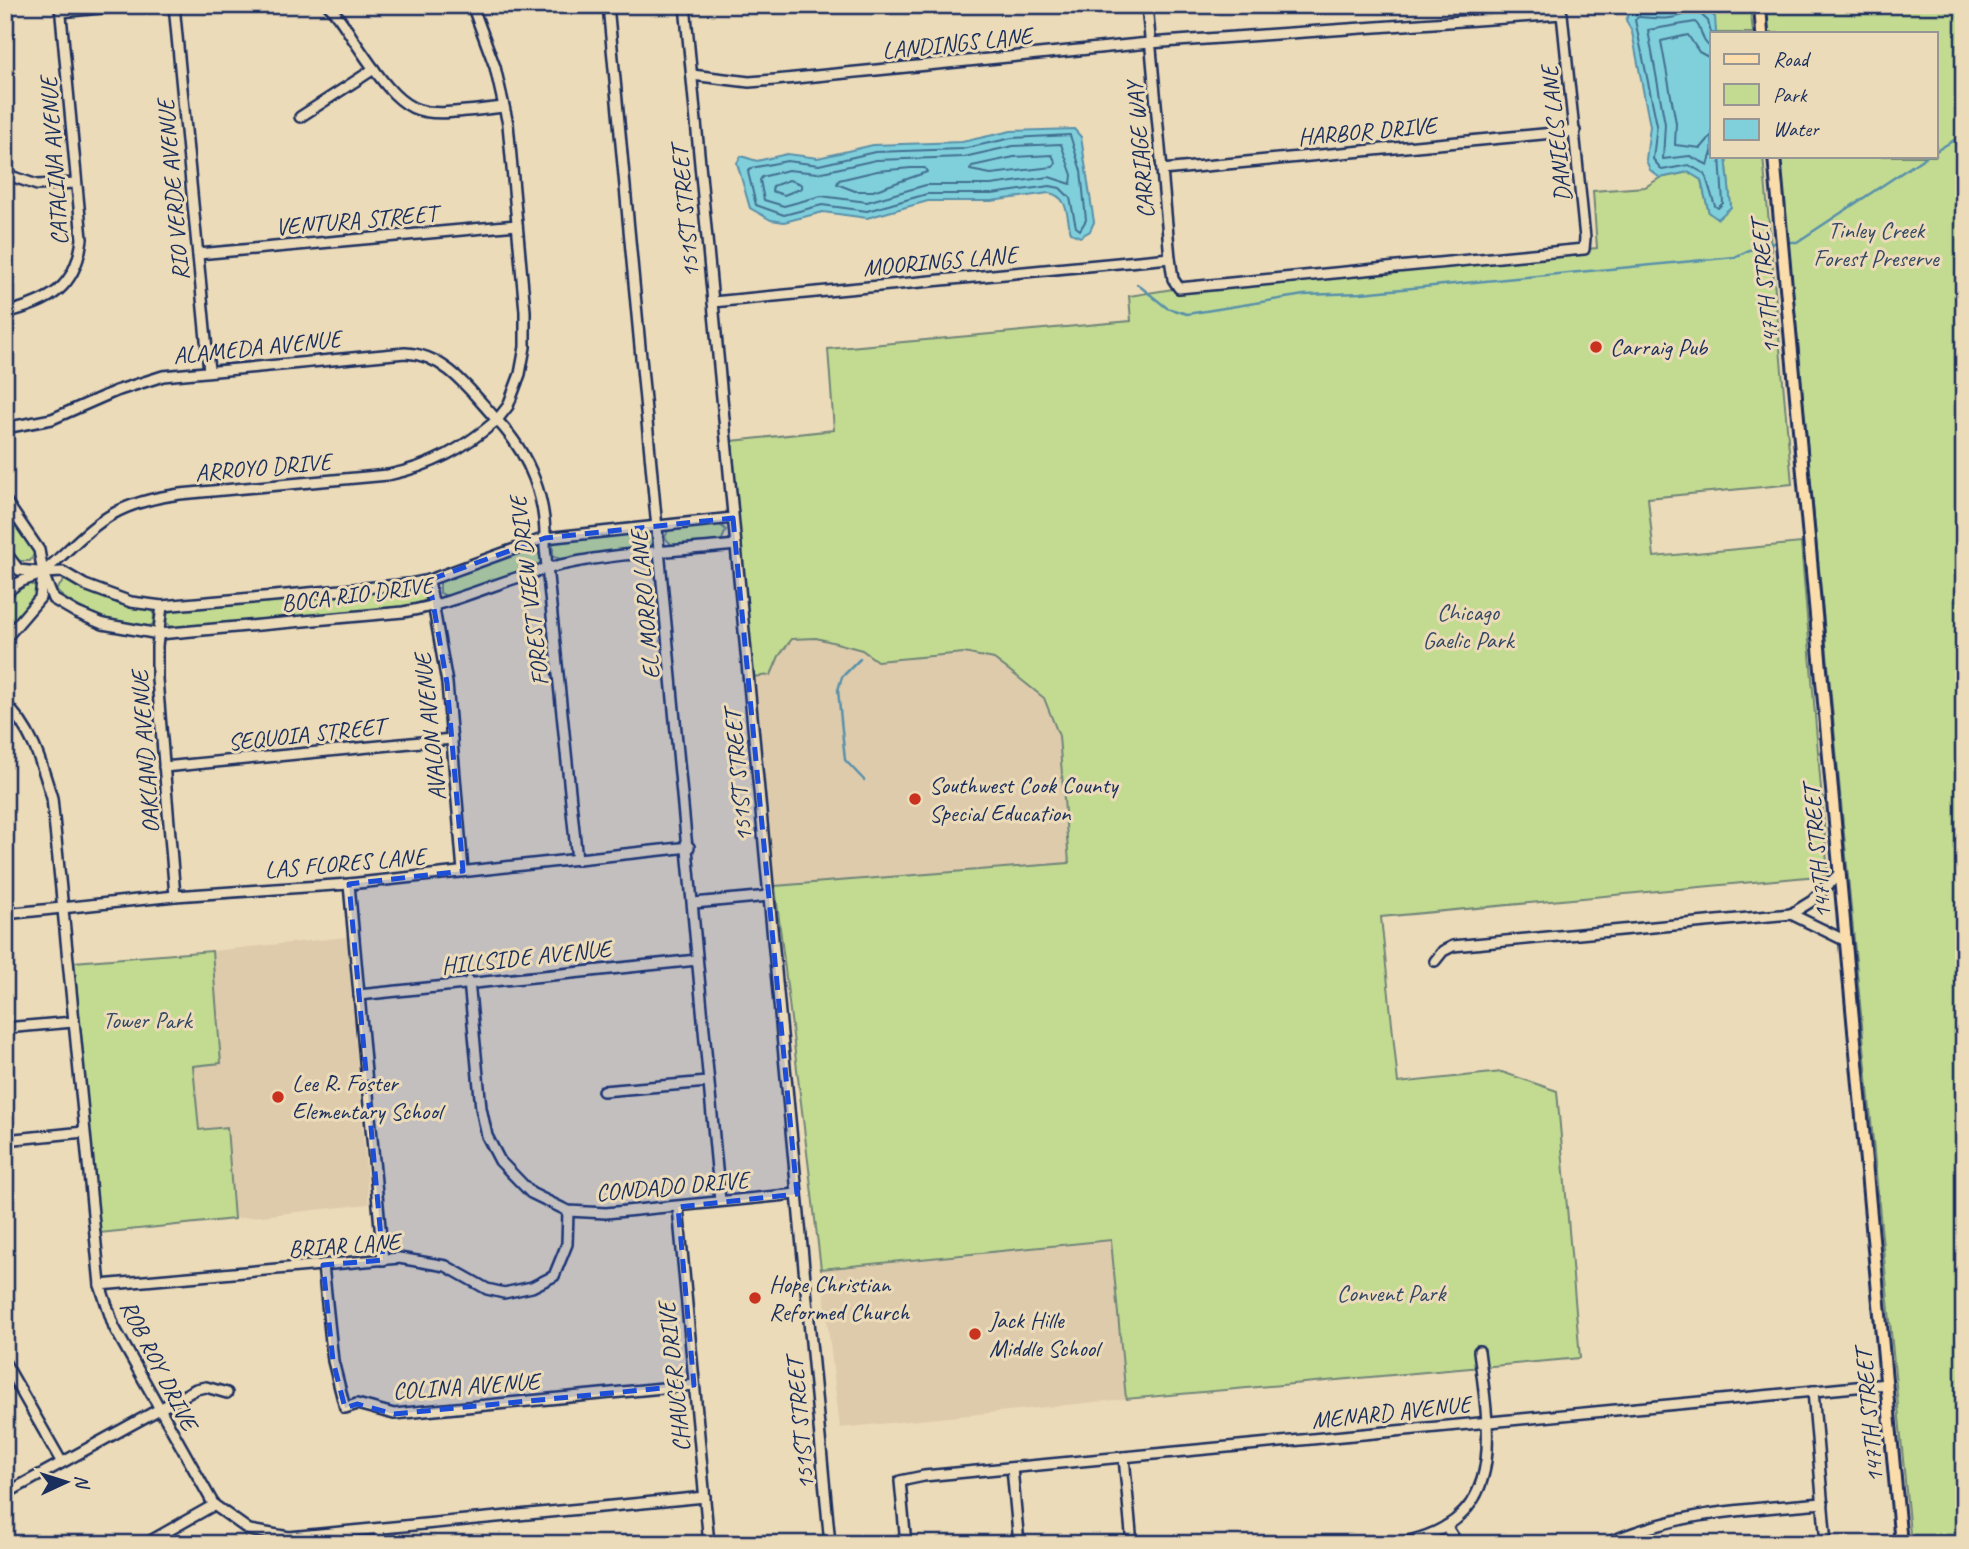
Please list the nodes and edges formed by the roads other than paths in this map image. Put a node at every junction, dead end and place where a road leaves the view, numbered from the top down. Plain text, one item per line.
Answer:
1 (130, 5) edge
2 (174, 5) edge
3 (328, 5) edge
4 (472, 5) edge
5 (608, 5) edge
6 (685, 5) edge
7 (1147, 5) edge
8 (1759, 5) edge
9 (60, 8) edge
10 (1562, 14) joint
11 (1762, 32) edge
12 (1149, 43) junction
13 (374, 69) junction
14 (692, 75) junction
15 (504, 107) junction
16 (300, 117) dead end
17 (1575, 131) junction
18 (1773, 158) edge
19 (1161, 170) junction
20 (5, 174) edge
21 (76, 183) junction
22 (517, 225) junction
23 (198, 254) junction
24 (1170, 258) junction
25 (1179, 288) joint
26 (713, 302) junction
27 (5, 313) edge
28 (209, 371) junction
29 (497, 420) junction
30 (5, 428) edge
31 (5, 500) edge
32 (733, 518) junction
33 (658, 525) junction
34 (545, 538) junction
35 (736, 545) junction
36 (5, 552) edge
37 (658, 553) junction
38 (548, 568) junction
39 (43, 573) junction
40 (429, 580) junction
41 (5, 595) edge
42 (162, 606) junction
43 (434, 607) junction
44 (159, 634) junction
45 (5, 639) edge
46 (5, 704) edge
47 (452, 739) junction
48 (164, 767) junction
49 (689, 848) junction
50 (577, 860) junction
51 (463, 871) junction
52 (1840, 873) junction
53 (349, 884) junction
54 (769, 896) junction
55 (175, 897) junction
56 (694, 903) junction
57 (64, 908) junction
58 (5, 914) edge
59 (1791, 914) junction
60 (1846, 941) junction
61 (697, 960) junction
62 (1435, 961) dead end
63 (469, 981) junction
64 (359, 995) junction
65 (74, 1022) junction
66 (5, 1028) edge
67 (708, 1082) junction
68 (603, 1091) dead end
69 (84, 1132) junction
70 (5, 1140) edge
71 (797, 1194) junction
72 (720, 1201) junction
73 (678, 1206) junction
74 (568, 1210) junction
75 (383, 1260) junction
76 (323, 1265) junction
77 (100, 1285) junction
78 (1479, 1351) dead end
79 (5, 1363) edge
80 (1887, 1384) junction
81 (694, 1385) junction
82 (1813, 1391) junction
83 (227, 1393) dead end
84 (158, 1408) junction
85 (1488, 1422) junction
86 (1124, 1457) junction
87 (61, 1461) junction
88 (1012, 1468) junction
89 (5, 1494) edge
90 (705, 1497) junction
91 (1823, 1503) junction
92 (214, 1505) junction
93 (1446, 1526) junction
94 (379, 1529) junction
95 (145, 1544) edge
96 (380, 1544) edge
97 (709, 1544) edge
98 (830, 1544) edge
99 (906, 1544) edge
100 (1019, 1544) edge
101 (1132, 1544) edge
102 (1394, 1544) edge
103 (1458, 1544) edge
104 (1605, 1544) edge
105 (1826, 1544) edge
106 (1901, 1544) edge

1 - 9 street
2 - 23 street, RIO VERDE AVENUE
3 - 13 street
4 - 15 street
5 - 33 street, EL MORRO LANE
6 - 14 street, 151ST STREET
7 - 12 street, CARRIAGE WAY
8 - 11 main road
9 - 21 street, CATALINA AVENUE
10 - 12 street, LANDINGS LANE
10 - 17 street, DANIELS LANE
12 - 14 street, LANDINGS LANE
12 - 19 street, CARRIAGE WAY
13 - 15 street
13 - 16 street
14 - 26 street, 151ST STREET
15 - 22 street
17 - 19 street, HARBOR DRIVE
17 - 25 street, DANIELS LANE
18 - 52 main road, 147TH STREET
19 - 24 street, CARRIAGE WAY
20 - 21 street
21 - 27 street, CATALINA AVENUE
22 - 23 street, VENTURA STREET
22 - 29 street
23 - 28 street, RIO VERDE AVENUE
24 - 25 street, CARRIAGE WAY
24 - 26 street, MOORINGS LANE
26 - 32 street, 151ST STREET
28 - 29 street, ALAMEDA AVENUE
28 - 30 street, ALAMEDA AVENUE
29 - 34 street, FOREST VIEW DRIVE
29 - 39 street, ARROYO DRIVE
31 - 39 street, BOCA RIO DRIVE
32 - 33 street, BOCA RIO DRIVE
32 - 35 street, 151ST STREET
33 - 34 street, BOCA RIO DRIVE
33 - 37 street, EL MORRO LANE
34 - 38 street, FOREST VIEW DRIVE
34 - 40 street, BOCA RIO DRIVE
35 - 37 street, BOCA RIO DRIVE
35 - 54 street, 151ST STREET
36 - 39 street, BOCA RIO DRIVE
37 - 38 street, BOCA RIO DRIVE
37 - 49 street, EL MORRO LANE
38 - 43 street, BOCA RIO DRIVE
38 - 50 street, FOREST VIEW DRIVE
39 - 41 street, ARROYO DRIVE
39 - 42 street, BOCA RIO DRIVE
39 - 44 street, BOCA RIO DRIVE
39 - 45 street, ARROYO DRIVE
40 - 42 street, BOCA RIO DRIVE
40 - 43 street, AVALON AVENUE
42 - 44 street, OAKLAND AVENUE
43 - 44 street, BOCA RIO DRIVE
43 - 47 street, AVALON AVENUE
44 - 48 street, OAKLAND AVENUE
46 - 57 street, ROB ROY DRIVE
47 - 48 street, SEQUOIA STREET
47 - 51 street, AVALON AVENUE
48 - 55 street, OAKLAND AVENUE
49 - 50 street, LAS FLORES LANE
49 - 56 street, EL MORRO LANE
50 - 51 street, LAS FLORES LANE
51 - 53 street, LAS FLORES LANE
52 - 59 street
52 - 60 main road, 147TH STREET
53 - 55 street, LAS FLORES LANE
53 - 64 street
54 - 56 street
54 - 71 street, 151ST STREET
55 - 57 street, LAS FLORES LANE
56 - 61 street, EL MORRO LANE
57 - 58 street, LAS FLORES LANE
57 - 65 street, ROB ROY DRIVE
59 - 60 street
59 - 62 street
60 - 80 main road, 147TH STREET
61 - 63 street, HILLSIDE AVENUE
61 - 67 street, EL MORRO LANE
63 - 64 street, HILLSIDE AVENUE
63 - 74 street, CONDADO DRIVE
64 - 75 street
65 - 66 street
65 - 69 street, ROB ROY DRIVE
67 - 68 street
67 - 72 street, EL MORRO LANE
69 - 70 street
69 - 77 street, ROB ROY DRIVE
71 - 72 street, CONDADO DRIVE
71 - 98 street, 151ST STREET
72 - 73 street, CONDADO DRIVE
73 - 74 street, CONDADO DRIVE
73 - 81 street, CHAUCER DRIVE
74 - 75 street, BRIAR LANE
75 - 76 street, BRIAR LANE
76 - 77 street, BRIAR LANE
76 - 81 street, COLINA AVENUE
77 - 84 street, ROB ROY DRIVE
78 - 85 street
79 - 87 street
80 - 82 street, MENARD AVENUE
80 - 106 main road, 147TH STREET
81 - 90 street, CHAUCER DRIVE
82 - 85 street, MENARD AVENUE
82 - 91 street
83 - 84 street
84 - 87 street
84 - 92 street, ROB ROY DRIVE
85 - 86 street, MENARD AVENUE
85 - 93 street
86 - 88 street, MENARD AVENUE
86 - 101 street
87 - 89 street
88 - 99 street, MENARD AVENUE
88 - 100 street
90 - 94 street, ROB ROY DRIVE
90 - 97 street, CHAUCER DRIVE
91 - 104 street
91 - 105 street
92 - 94 street, ROB ROY DRIVE
92 - 95 street
93 - 102 street
93 - 103 street
94 - 96 street

